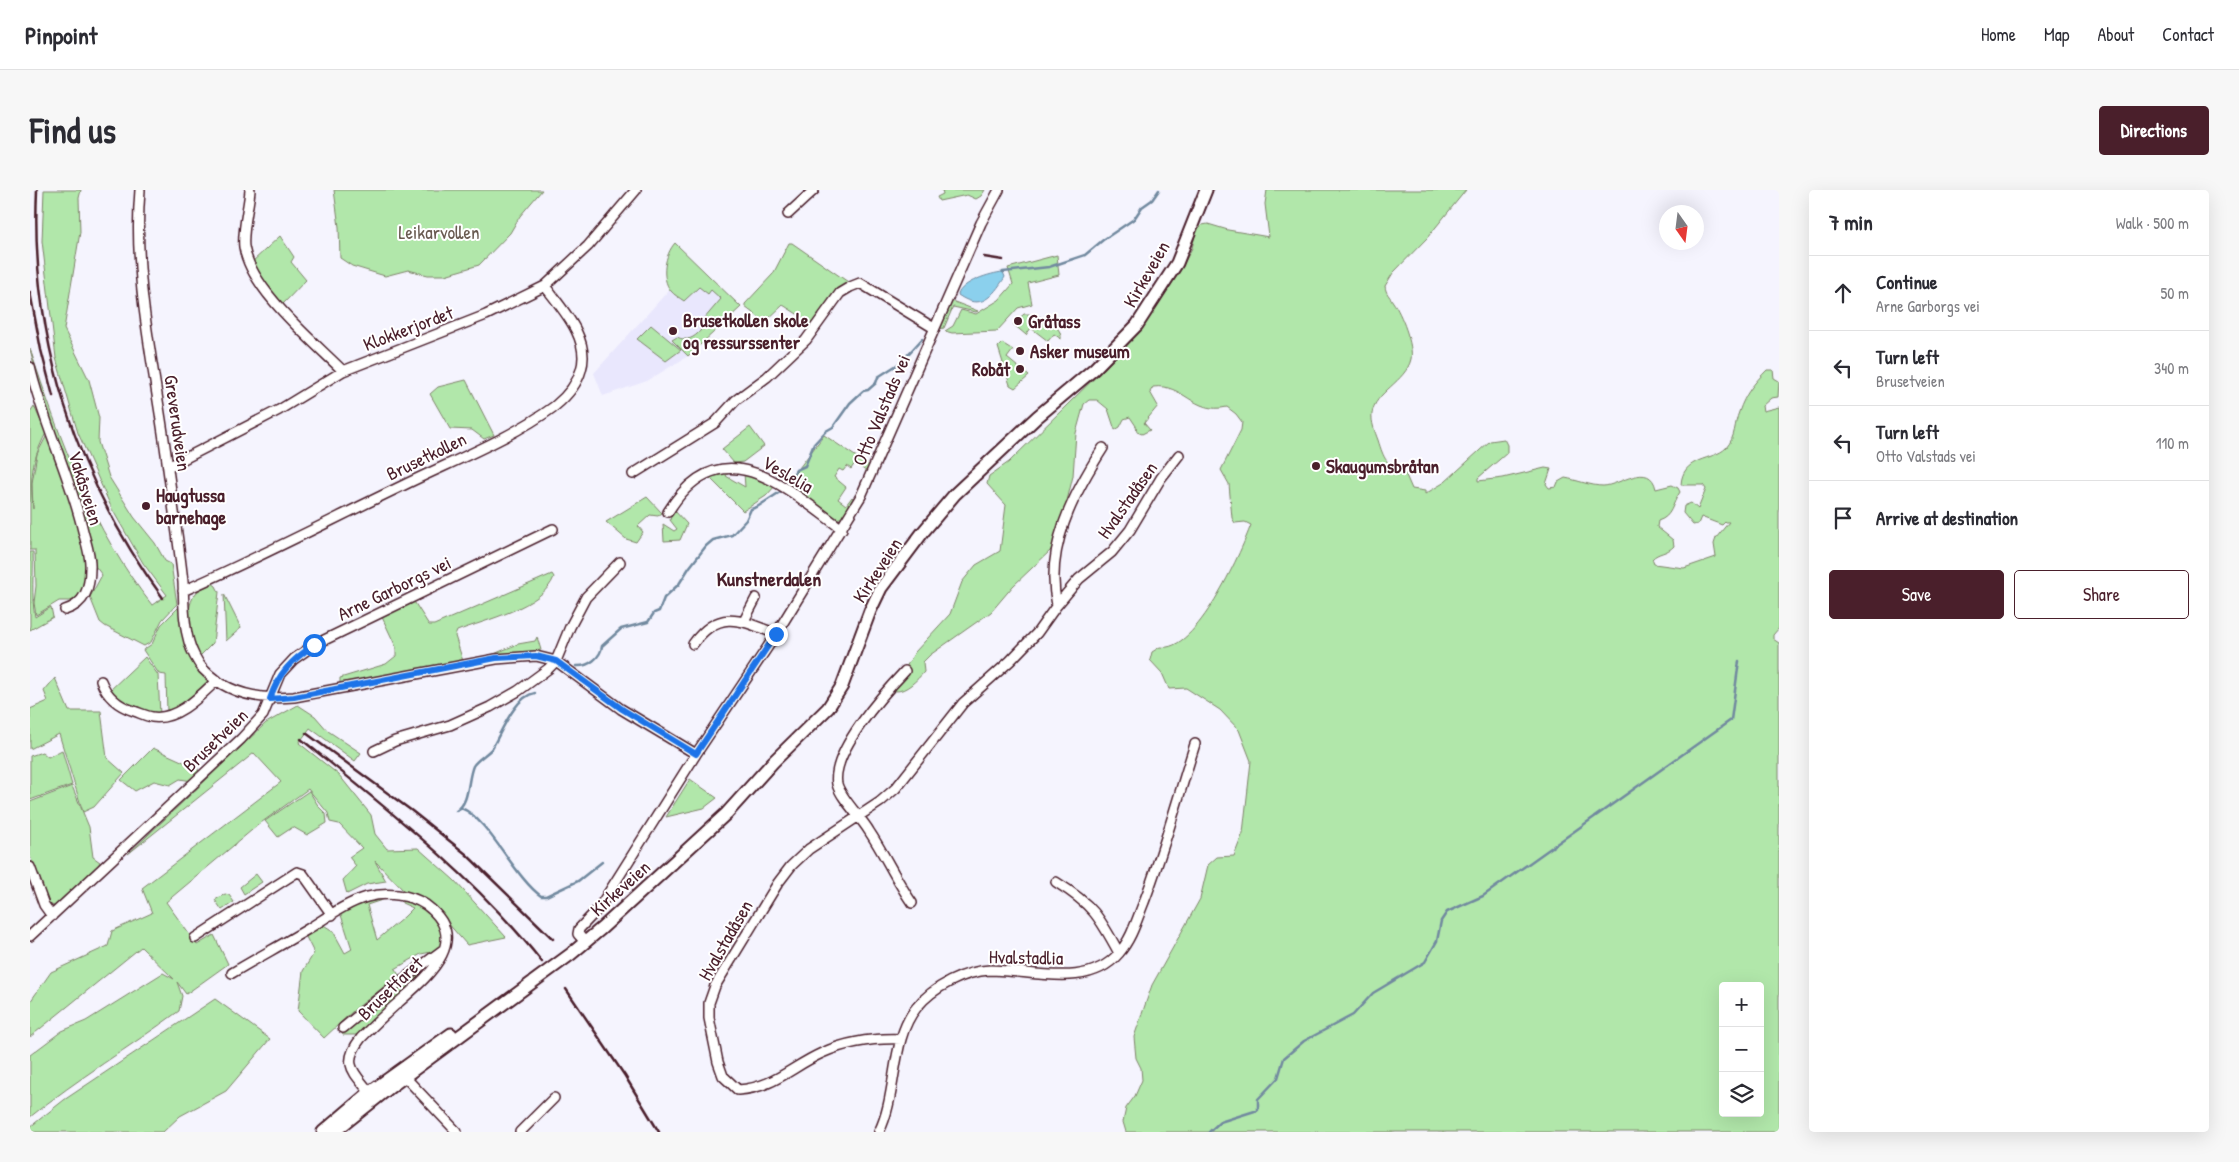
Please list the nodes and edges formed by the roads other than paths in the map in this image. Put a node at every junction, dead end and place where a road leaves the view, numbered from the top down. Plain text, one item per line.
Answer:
1 (140, 190) edge
2 (250, 190) edge
3 (636, 190) edge
4 (814, 190) edge
5 (999, 190) edge
6 (1206, 190) edge
7 (788, 214) dead end
8 (545, 286) junction
9 (934, 328) junction
10 (30, 367) edge
11 (342, 371) junction
12 (1103, 448) dead end
13 (1179, 455) dead end
14 (168, 467) junction
15 (633, 474) dead end
16 (668, 512) dead end
17 (553, 529) dead end
18 (842, 529) junction
19 (620, 562) dead end
20 (183, 591) junction
21 (756, 598) dead end
22 (1057, 605) junction
23 (65, 610) dead end
24 (744, 621) junction
25 (776, 634) junction
26 (693, 644) dead end
27 (556, 661) junction
28 (905, 671) dead end
29 (217, 680) junction
30 (101, 681) dead end
31 (270, 699) junction
32 (1194, 744) dead end
33 (374, 751) dead end
34 (696, 754) junction
35 (860, 816) junction
36 (30, 867) edge
37 (1056, 882) dead end
38 (912, 904) dead end
39 (332, 914) junction
40 (52, 916) junction
41 (30, 936) edge
42 (195, 938) dead end
43 (585, 942) junction
44 (444, 948) junction
45 (1119, 953) junction
46 (232, 973) dead end
47 (343, 1028) dead end
48 (901, 1039) junction
49 (406, 1072) junction
50 (372, 1096) junction
51 (554, 1098) dead end
52 (323, 1132) edge
53 (334, 1132) edge
54 (457, 1132) edge
55 (520, 1132) edge
56 (878, 1132) edge

1 - 14 street, Greverudveien
2 - 11 street
3 - 8 street, Klokkerjordet
4 - 7 street
5 - 9 street, Otto Valstads vei
6 - 43 main road, Kirkeveien
8 - 11 street, Klokkerjordet
8 - 20 street, Brusetkollen
9 - 15 street
9 - 18 street, Otto Valstads vei
10 - 23 street, Vakåsveien
11 - 14 street, Klokkerjordet
12 - 22 street, Hvalstadåsen
13 - 22 street, Hvalstadåsen
14 - 20 street, Greverudveien
16 - 18 street, Veslelia
17 - 31 street, Arne Garborgs vei
18 - 25 street, Otto Valstads vei
19 - 27 street
20 - 29 street, Greverudveien
21 - 24 street
22 - 35 street, Hvalstadåsen
24 - 25 street
24 - 26 street
25 - 34 street, Otto Valstads vei
27 - 31 street, Brusetveien
27 - 33 street
27 - 34 street, Brusetveien
28 - 35 street
29 - 30 street
29 - 31 street, Greverudveien
31 - 40 street, Brusetveien
32 - 45 street, Hvalstadlia
34 - 43 street, Otto Valstads vei
35 - 38 street
35 - 48 street, Hvalstadåsen
36 - 40 street
37 - 45 street
39 - 42 street
39 - 44 street, Brusetfaret
39 - 46 street, Brusetfaret
40 - 41 street, Brusetveien
43 - 49 main road, Kirkeveien
44 - 47 street
44 - 50 street, Brusetfaret
45 - 48 street, Hvalstadlia
48 - 56 street, Hvalstadlia
49 - 50 main road, Kirkeveien
49 - 54 street
50 - 52 main road, Kirkeveien
50 - 53 main road, Kirkeveien
51 - 55 street

